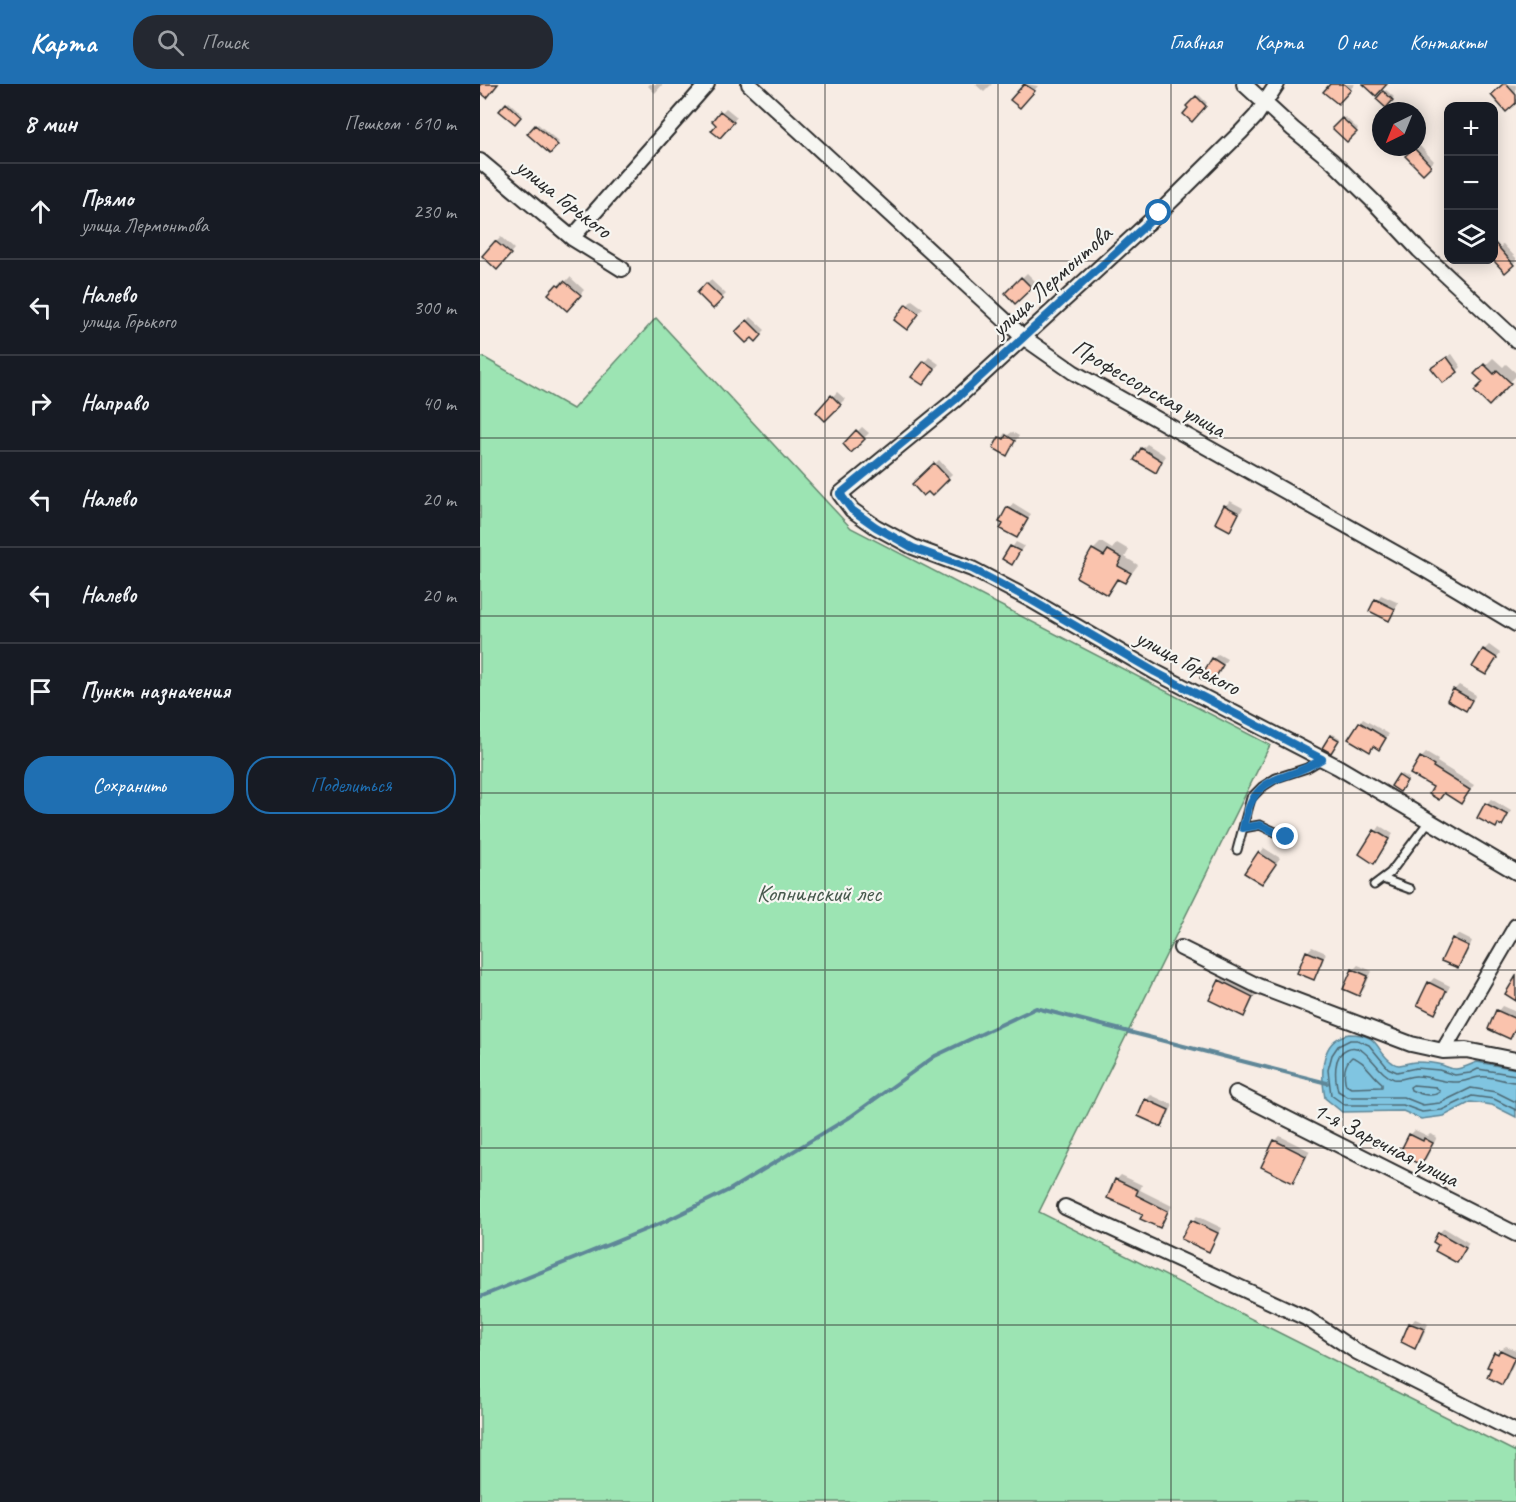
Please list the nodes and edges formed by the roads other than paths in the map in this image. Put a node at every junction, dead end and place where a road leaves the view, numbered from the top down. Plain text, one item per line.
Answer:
1 (707, 84) edge
2 (749, 84) edge
3 (1244, 84) edge
4 (1277, 84) edge
5 (1265, 102) junction
6 (480, 161) edge
7 (572, 238) junction
8 (622, 269) dead end
9 (1023, 337) junction
10 (1516, 340) edge
11 (840, 494) joint
12 (1516, 624) edge
13 (1322, 759) junction
14 (1429, 821) junction
15 (1243, 828) junction
16 (1286, 837) dead end
17 (1237, 850) dead end
18 (1516, 872) edge
19 (1383, 879) junction
20 (1374, 885) dead end
21 (1410, 889) dead end
22 (1516, 926) edge
23 (1181, 948) dead end
24 (1443, 1051) junction
25 (1516, 1060) edge
26 (1236, 1093) dead end
27 (1065, 1207) dead end
28 (1516, 1234) edge
29 (1516, 1432) edge

1 - 7 street
2 - 9 street, Профессорская улица
3 - 5 street
4 - 5 street, улица Лермонтова
5 - 9 street, улица Лермонтова
5 - 10 street
6 - 7 street, улица Горького
7 - 8 street, улица Горького
9 - 11 street, улица Лермонтова
9 - 12 street, Профессорская улица
11 - 13 street, улица Горького
13 - 14 street, улица Горького
13 - 15 lane
14 - 18 street, улица Горького
14 - 19 lane
15 - 16 lane
15 - 17 lane
19 - 20 lane
19 - 21 lane
22 - 24 street
23 - 24 street
24 - 25 street
26 - 28 street, 1-я Заречная улица
27 - 29 street

